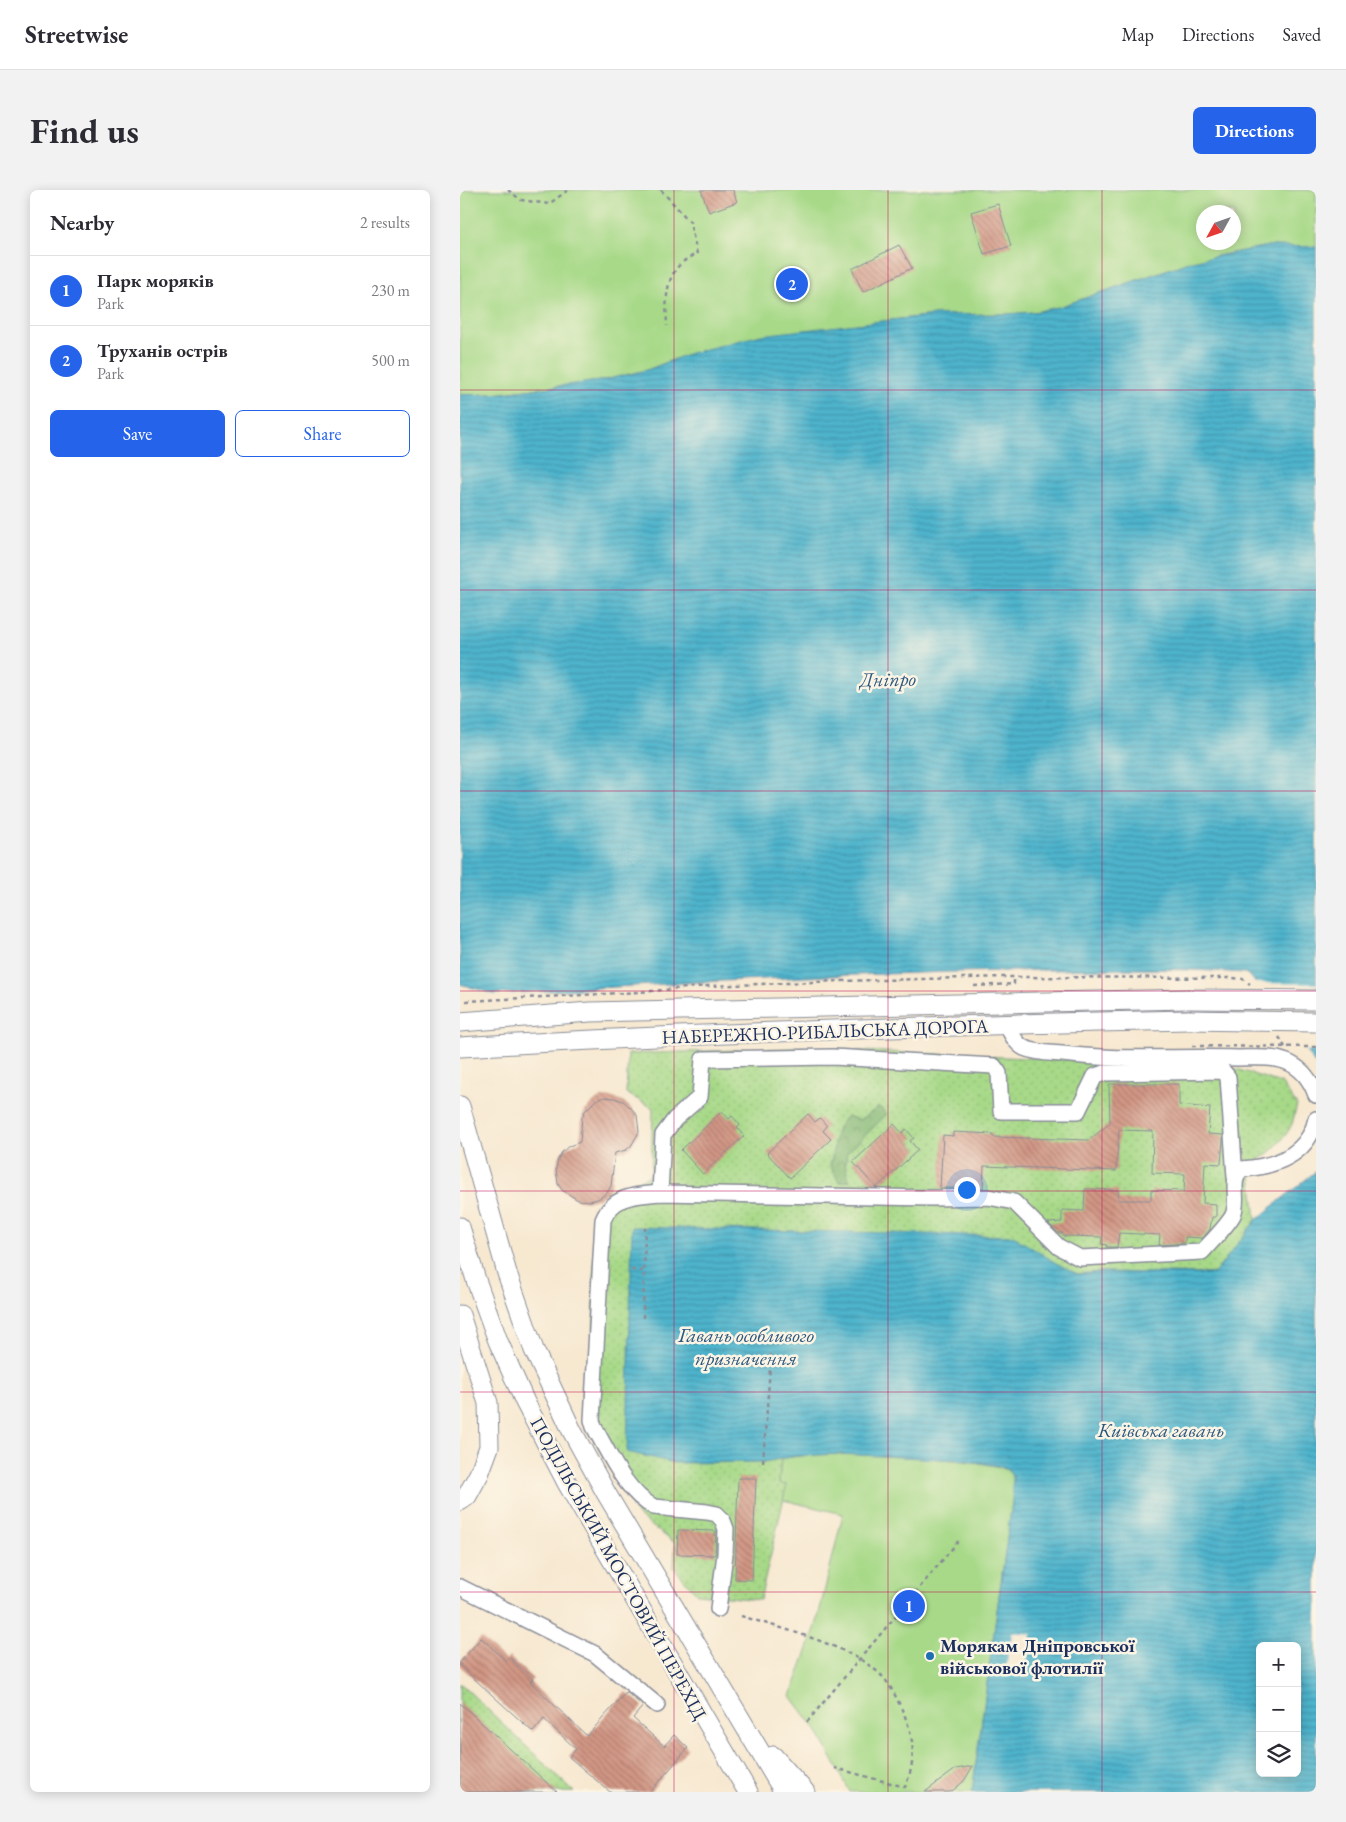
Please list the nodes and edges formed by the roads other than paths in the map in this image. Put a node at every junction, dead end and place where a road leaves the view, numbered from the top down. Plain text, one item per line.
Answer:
1 (1316, 1000) edge
2 (460, 1022) edge
3 (1316, 1022) edge
4 (1006, 1024) junction
5 (460, 1047) edge
6 (1316, 1095) edge
7 (460, 1106) edge
8 (1316, 1118) edge
9 (1235, 1177) junction
10 (660, 1193) junction
11 (460, 1227) edge
12 (460, 1316) edge
13 (460, 1501) edge
14 (460, 1587) edge
15 (718, 1609) dead end
16 (731, 1704) junction
17 (657, 1705) dead end
18 (748, 1792) edge
19 (784, 1792) edge
20 (805, 1792) edge

1 - 2 main road, НАБЕРЕЖНО-РИБАЛЬСЬКА ДОРОГА, bridge
3 - 4 main road, НАБЕРЕЖНО-РИБАЛЬСЬКА ДОРОГА, bridge
4 - 5 main road, НАБЕРЕЖНО-РИБАЛЬСЬКА ДОРОГА
4 - 6 street
7 - 16 main road, ПОДІЛЬСЬКИЙ МОСТОВИЙ ПЕРЕХІД
8 - 9 street
9 - 10 street
9 - 10 street
10 - 15 street
11 - 18 main road, ПОДІЛЬСЬКИЙ МОСТОВИЙ ПЕРЕХІД
12 - 13 main road
14 - 17 street
16 - 19 main road, ПОДІЛЬСЬКИЙ МОСТОВИЙ ПЕРЕХІД
16 - 20 main road, ПОДІЛЬСЬКИЙ МОСТОВИЙ ПЕРЕХІД

